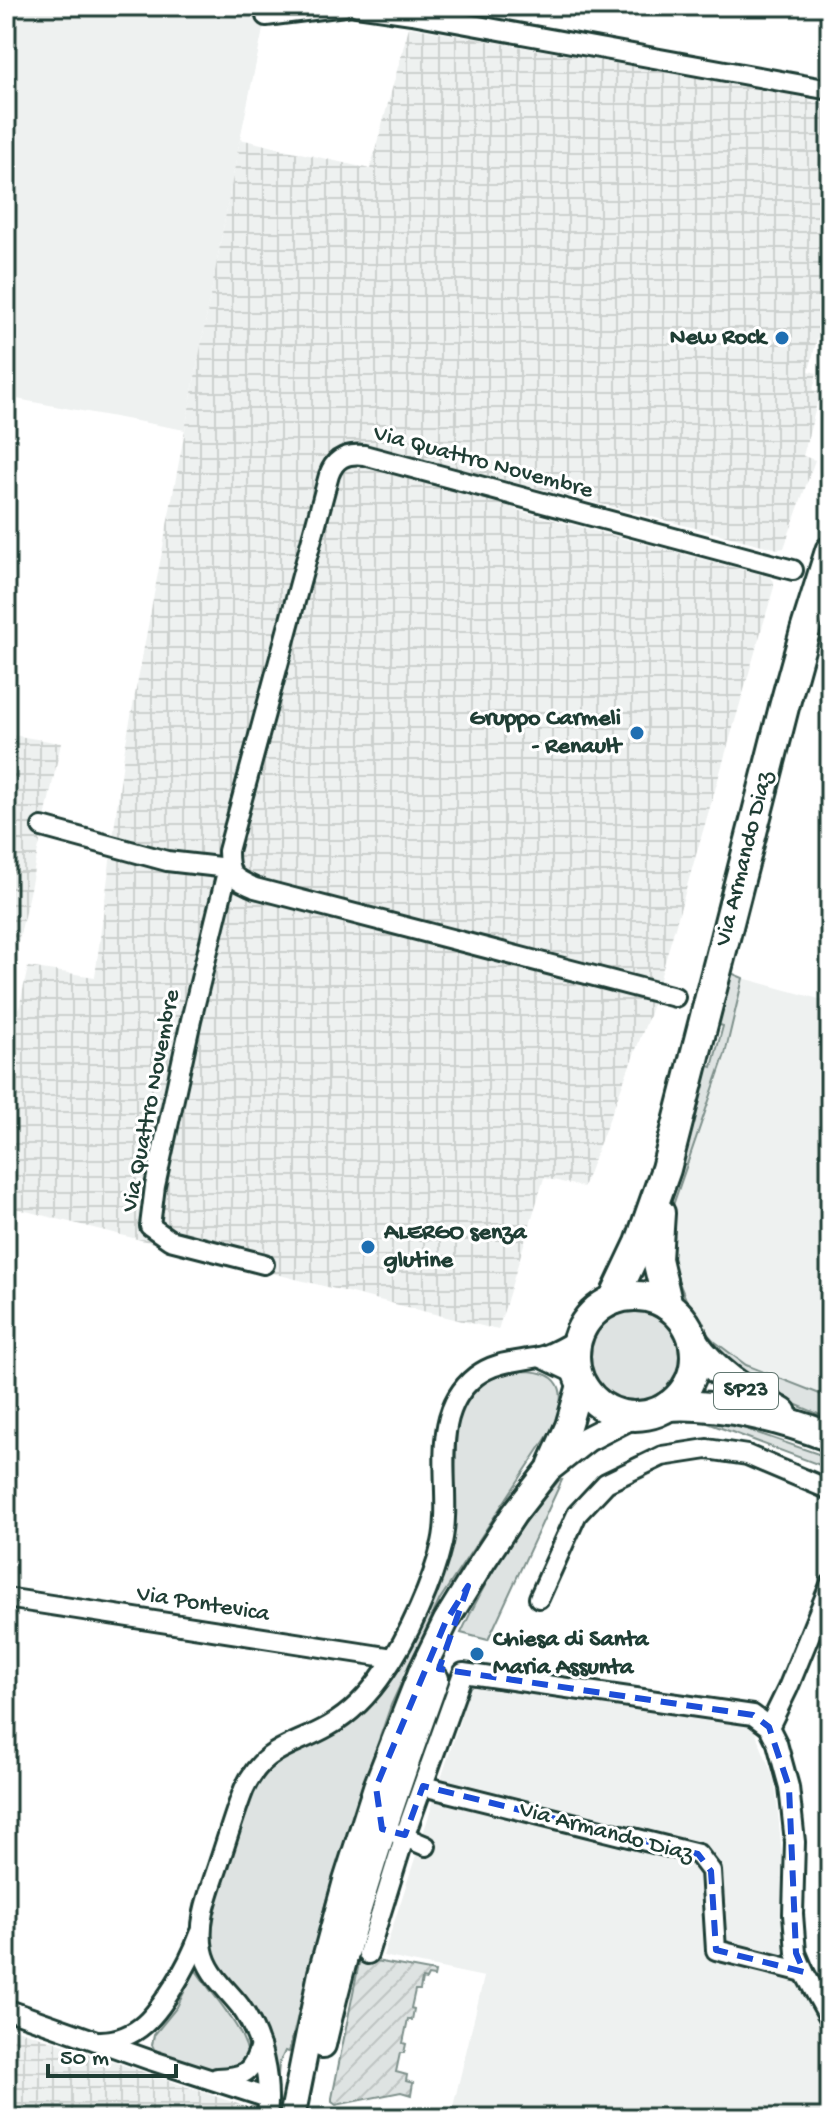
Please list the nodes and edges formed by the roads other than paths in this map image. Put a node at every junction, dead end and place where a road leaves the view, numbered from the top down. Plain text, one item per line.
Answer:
1 (345, 6) edge
2 (357, 6) edge
3 (266, 16) dead end
4 (830, 90) edge
5 (830, 551) edge
6 (793, 570) dead end
7 (42, 827) dead end
8 (228, 868) junction
9 (675, 997) dead end
10 (666, 1169) junction
11 (264, 1264) dead end
12 (613, 1300) junction
13 (668, 1306) junction
14 (577, 1339) junction
15 (694, 1343) junction
16 (540, 1357) junction
17 (579, 1379) junction
18 (668, 1406) junction
19 (632, 1416) junction
20 (818, 1432) edge
21 (549, 1469) junction
22 (830, 1490) edge
23 (830, 1585) edge
24 (468, 1586) junction
25 (6, 1598) edge
26 (539, 1598) dead end
27 (393, 1658) junction
28 (429, 1696) junction
29 (769, 1727) junction
30 (444, 1728) junction
31 (423, 1786) junction
32 (376, 1787) junction
33 (394, 1832) junction
34 (426, 1846) dead end
35 (201, 1931) junction
36 (368, 1954) dead end
37 (188, 1964) junction
38 (209, 1969) junction
39 (804, 1972) junction
40 (6, 2009) edge
41 (830, 2019) edge
42 (138, 2030) junction
43 (91, 2040) junction
44 (260, 2046) junction
45 (150, 2060) junction
46 (210, 2079) junction
47 (268, 2098) junction
48 (267, 2118) edge
49 (292, 2118) edge
50 (307, 2118) edge

1 - 3 street
2 - 4 street
5 - 10 main road, Via Armando Diaz
6 - 8 street, Via Quattro Novembre
7 - 8 street
8 - 9 street
8 - 11 street, Via Quattro Novembre
10 - 12 main road, Via Armando Diaz
10 - 13 main road, Via Armando Diaz
12 - 13 main road
12 - 14 main road
13 - 15 main road
14 - 16 street
14 - 17 main road
15 - 18 main road
15 - 20 main road, SP23
16 - 17 street
16 - 27 street
17 - 19 main road
17 - 21 main road
18 - 19 main road
18 - 20 main road, SP23
19 - 21 main road
21 - 24 main road
22 - 26 street
23 - 29 street
24 - 28 main road
24 - 32 main road
25 - 27 street, Via Pontevica
27 - 35 street
28 - 30 street
28 - 33 main road
29 - 30 street
29 - 39 street
30 - 31 street
31 - 33 street
31 - 39 street, Via Armando Diaz
32 - 33 main road
32 - 49 main road
33 - 34 street
33 - 36 street
33 - 50 main road
35 - 37 street
35 - 38 street
37 - 38 street
37 - 42 street
38 - 44 street
39 - 41 street
40 - 43 street
42 - 43 street
42 - 45 street
43 - 45 street
44 - 46 street
44 - 47 street
45 - 46 street
46 - 47 street
47 - 48 street

